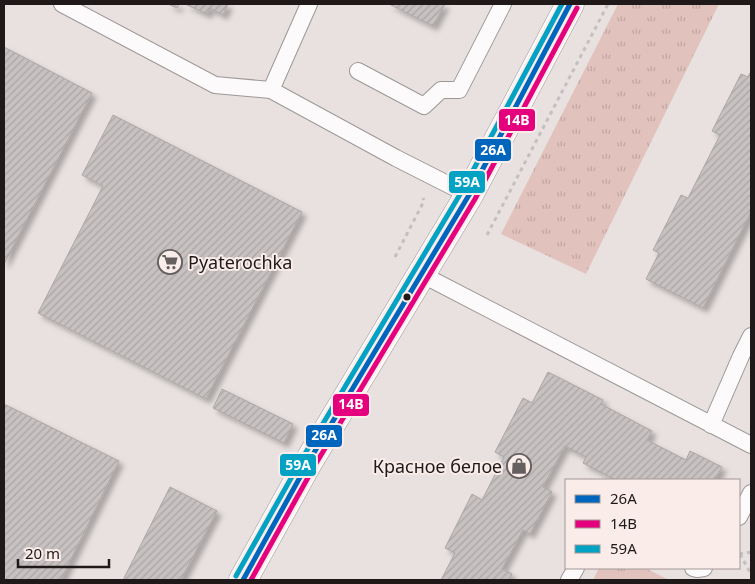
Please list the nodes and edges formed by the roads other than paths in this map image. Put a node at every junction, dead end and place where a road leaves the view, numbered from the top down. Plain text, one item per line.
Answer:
1 (62, 4) edge
2 (309, 4) edge
3 (503, 4) edge
4 (570, 4) edge
5 (358, 71) dead end
6 (270, 90) junction
7 (469, 195) junction
8 (421, 274) junction
9 (751, 336) edge
10 (712, 425) junction
11 (751, 445) edge
12 (751, 493) edge
13 (740, 515) edge
14 (575, 569) edge
15 (244, 580) edge
16 (569, 580) edge

1 - 6 lane
2 - 6 lane
3 - 5 lane
4 - 7 street
6 - 7 lane
7 - 8 street
8 - 10 lane
8 - 15 street
9 - 10 lane
10 - 11 lane
12 - 13 lane
14 - 16 lane

